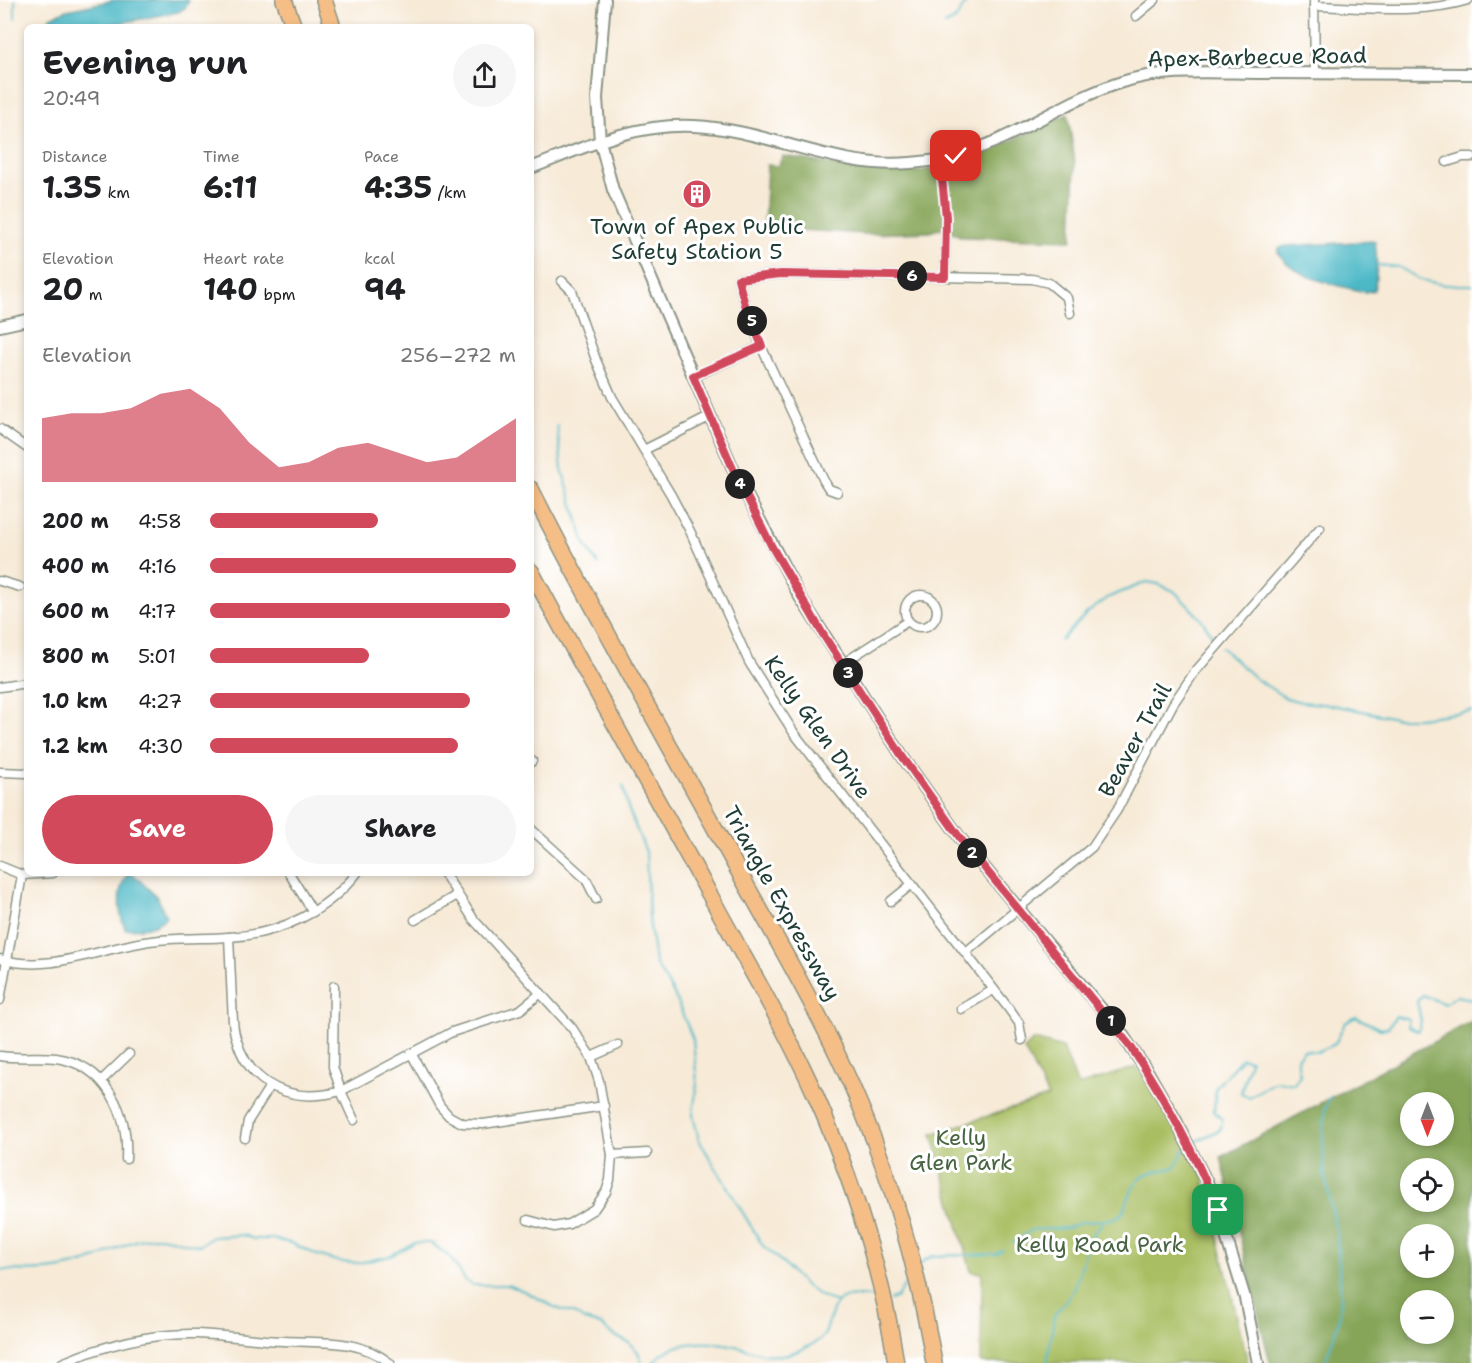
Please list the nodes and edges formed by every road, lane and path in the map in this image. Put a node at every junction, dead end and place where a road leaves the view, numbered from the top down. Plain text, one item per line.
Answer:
1 (284, 0) edge
2 (324, 0) edge
3 (605, 0) edge
4 (1155, 0) edge
5 (1468, 0) edge
6 (1314, 3) edge
7 (1136, 16) dead end
8 (293, 24) edge
9 (332, 24) edge
10 (1315, 73) junction
11 (1472, 74) edge
12 (600, 141) junction
13 (1472, 157) edge
14 (940, 160) junction
15 (1448, 162) dead end
16 (534, 167) edge
17 (945, 277) junction
18 (562, 281) dead end
19 (1070, 313) dead end
20 (24, 321) edge
21 (0, 326) edge
22 (762, 346) junction
23 (693, 376) junction
24 (711, 416) junction
25 (0, 429) edge
26 (24, 446) edge
27 (644, 450) junction
28 (837, 492) dead end
29 (534, 495) edge
30 (1320, 528) dead end
31 (534, 576) edge
32 (0, 581) edge
33 (20, 587) dead end
34 (908, 621) dead end
35 (842, 664) junction
36 (24, 683) edge
37 (0, 687) edge
38 (0, 772) edge
39 (24, 774) edge
40 (534, 832) edge
41 (0, 866) edge
42 (22, 875) joint
43 (291, 876) edge
44 (354, 876) edge
45 (446, 876) edge
46 (912, 884) junction
47 (457, 895) junction
48 (596, 899) dead end
49 (891, 901) dead end
50 (1017, 909) junction
51 (313, 912) junction
52 (415, 920) dead end
53 (229, 938) junction
54 (966, 952) junction
55 (4, 960) edge
56 (334, 986) dead end
57 (993, 990) junction
58 (540, 993) junction
59 (0, 1000) edge
60 (961, 1009) dead end
61 (1022, 1040) dead end
62 (618, 1045) dead end
63 (411, 1053) junction
64 (129, 1054) dead end
65 (0, 1056) edge
66 (591, 1057) junction
67 (102, 1080) junction
68 (270, 1086) junction
69 (341, 1091) junction
70 (604, 1106) junction
71 (354, 1120) dead end
72 (245, 1138) dead end
73 (647, 1153) dead end
74 (612, 1155) junction
75 (126, 1159) dead end
76 (528, 1220) dead end
77 (62, 1363) edge
78 (390, 1363) edge
79 (896, 1363) edge
80 (934, 1363) edge
81 (1258, 1363) edge

1 - 8 highway
2 - 9 highway
3 - 12 street
4 - 7 street
5 - 6 street
6 - 10 street
10 - 11 street, Apex-Barbecue Road
10 - 14 street, Apex-Barbecue Road
12 - 14 street, Apex-Barbecue Road
12 - 16 street, Apex-Barbecue Road
12 - 23 street
13 - 15 street
14 - 17 street
17 - 19 street
17 - 22 street
18 - 27 street, Kelly Glen Drive
20 - 21 street
22 - 23 street
22 - 28 street
23 - 24 street
24 - 27 street
24 - 35 street
25 - 26 street
27 - 46 street, Kelly Glen Drive
29 - 80 highway, Triangle Expressway
30 - 50 street, Beaver Trail
31 - 79 highway
32 - 33 street
34 - 35 street
35 - 50 street
36 - 37 street
38 - 39 street
40 - 48 street
41 - 42 street
42 - 55 street
43 - 51 street
44 - 51 street
45 - 47 street
46 - 49 street
46 - 54 street, Kelly Glen Drive
47 - 52 street
47 - 58 street
50 - 54 street, Beaver Trail
50 - 81 street
51 - 53 street
53 - 55 street
53 - 68 street
54 - 57 street, Kelly Glen Drive
55 - 59 street
56 - 69 street
57 - 60 street
57 - 61 street, Kelly Glen Drive
58 - 63 street
58 - 66 street
62 - 66 street
63 - 69 street
63 - 70 street
64 - 67 street
65 - 67 street
66 - 70 street
67 - 75 street
68 - 69 street
68 - 72 street
69 - 71 street
70 - 74 street
73 - 74 street
74 - 76 street
77 - 78 street

